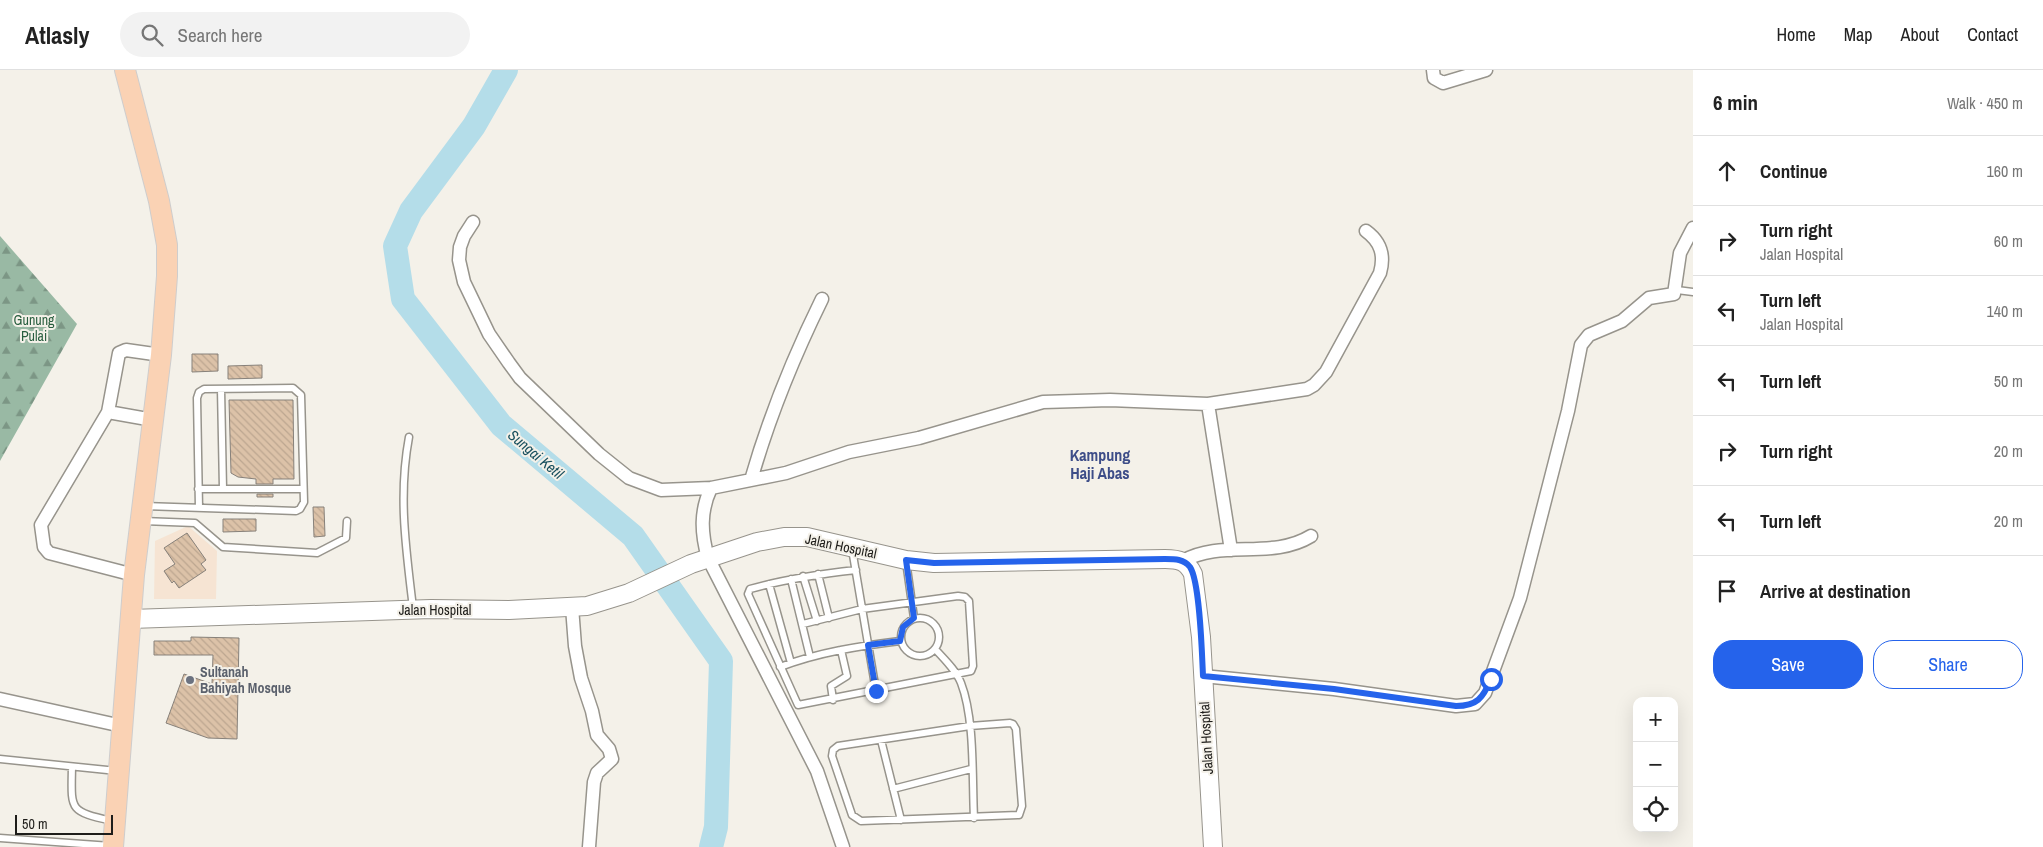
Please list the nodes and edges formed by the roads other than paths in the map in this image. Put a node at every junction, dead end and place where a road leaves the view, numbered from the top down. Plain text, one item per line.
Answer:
1 (125, 70) edge
2 (1433, 70) edge
3 (1486, 70) edge
4 (473, 222) dead end
5 (1693, 228) edge
6 (1366, 231) dead end
7 (1677, 290) junction
8 (1693, 292) edge
9 (822, 299) dead end
10 (161, 355) junction
11 (221, 389) junction
12 (1208, 404) junction
13 (108, 412) junction
14 (153, 420) junction
15 (409, 438) dead end
16 (751, 480) junction
17 (711, 488) junction
18 (198, 489) junction
19 (222, 489) junction
20 (303, 489) junction
21 (199, 508) junction
22 (142, 514) junction
23 (347, 521) dead end
24 (1311, 536) dead end
25 (852, 547) junction
26 (1231, 550) junction
27 (708, 558) junction
28 (906, 560) junction
29 (1183, 560) junction
30 (856, 570) junction
31 (818, 574) junction
32 (134, 575) junction
33 (803, 576) junction
34 (791, 579) junction
35 (769, 584) junction
36 (912, 601) junction
37 (572, 607) junction
38 (413, 609) junction
39 (862, 609) junction
40 (829, 618) junction
41 (914, 618) junction
42 (131, 619) junction
43 (817, 621) junction
44 (803, 624) junction
45 (900, 641) junction
46 (868, 645) junction
47 (935, 649) junction
48 (841, 650) junction
49 (810, 657) junction
50 (791, 663) junction
51 (780, 668) junction
52 (957, 674) junction
53 (1203, 676) junction
54 (876, 691) junction
55 (0, 699) edge
56 (833, 700) junction
57 (122, 726) junction
58 (970, 726) junction
59 (881, 740) junction
60 (0, 759) edge
61 (72, 767) junction
62 (971, 769) junction
63 (119, 771) junction
64 (893, 789) junction
65 (974, 818) junction
66 (901, 820) junction
67 (115, 822) junction
68 (0, 838) edge
69 (113, 846) edge
70 (589, 847) edge
71 (843, 847) edge
72 (1213, 847) edge

1 - 10 main road
2 - 3 street
4 - 17 street
5 - 7 street
6 - 12 street
7 - 8 lane
7 - 53 street
9 - 16 street
10 - 13 street
10 - 14 main road
11 - 18 lane
11 - 19 lane
11 - 20 lane
12 - 16 street
12 - 26 street
13 - 14 street
13 - 32 street
14 - 22 main road
15 - 38 lane
16 - 17 street
17 - 27 street
18 - 19 lane
18 - 21 lane
19 - 20 lane
20 - 21 lane
21 - 22 lane
22 - 23 lane
22 - 32 main road
24 - 26 street
25 - 27 main road, Jalan Hospital
25 - 28 main road, Jalan Hospital
25 - 30 lane
26 - 29 street
27 - 37 main road, Jalan Hospital
27 - 71 street
28 - 29 main road, Jalan Hospital
28 - 36 lane
29 - 53 main road, Jalan Hospital
30 - 31 lane
30 - 39 lane
31 - 33 lane
31 - 40 lane
32 - 42 main road
33 - 34 lane
33 - 43 lane
34 - 35 lane
34 - 44 lane
35 - 50 lane
35 - 51 lane
36 - 39 lane
36 - 41 lane
36 - 52 lane
37 - 38 main road, Jalan Hospital
37 - 70 street
38 - 42 main road, Jalan Hospital
39 - 40 lane
39 - 46 lane
40 - 43 lane
41 - 45 lane
41 - 47 lane
42 - 57 main road
43 - 44 lane
44 - 49 lane
45 - 46 lane
45 - 47 lane
46 - 48 lane
46 - 54 lane
47 - 52 lane
48 - 49 lane
48 - 56 lane
49 - 50 lane
50 - 51 lane
51 - 56 lane
52 - 54 lane
52 - 58 lane
53 - 72 main road, Jalan Hospital
54 - 56 lane
55 - 57 street
57 - 63 main road
58 - 59 lane
58 - 62 lane
58 - 65 lane
59 - 64 lane
59 - 66 lane
60 - 61 lane
61 - 63 lane
61 - 67 lane
62 - 64 lane
62 - 65 lane
63 - 67 main road
64 - 66 lane
65 - 66 lane
67 - 69 main road
68 - 69 lane

